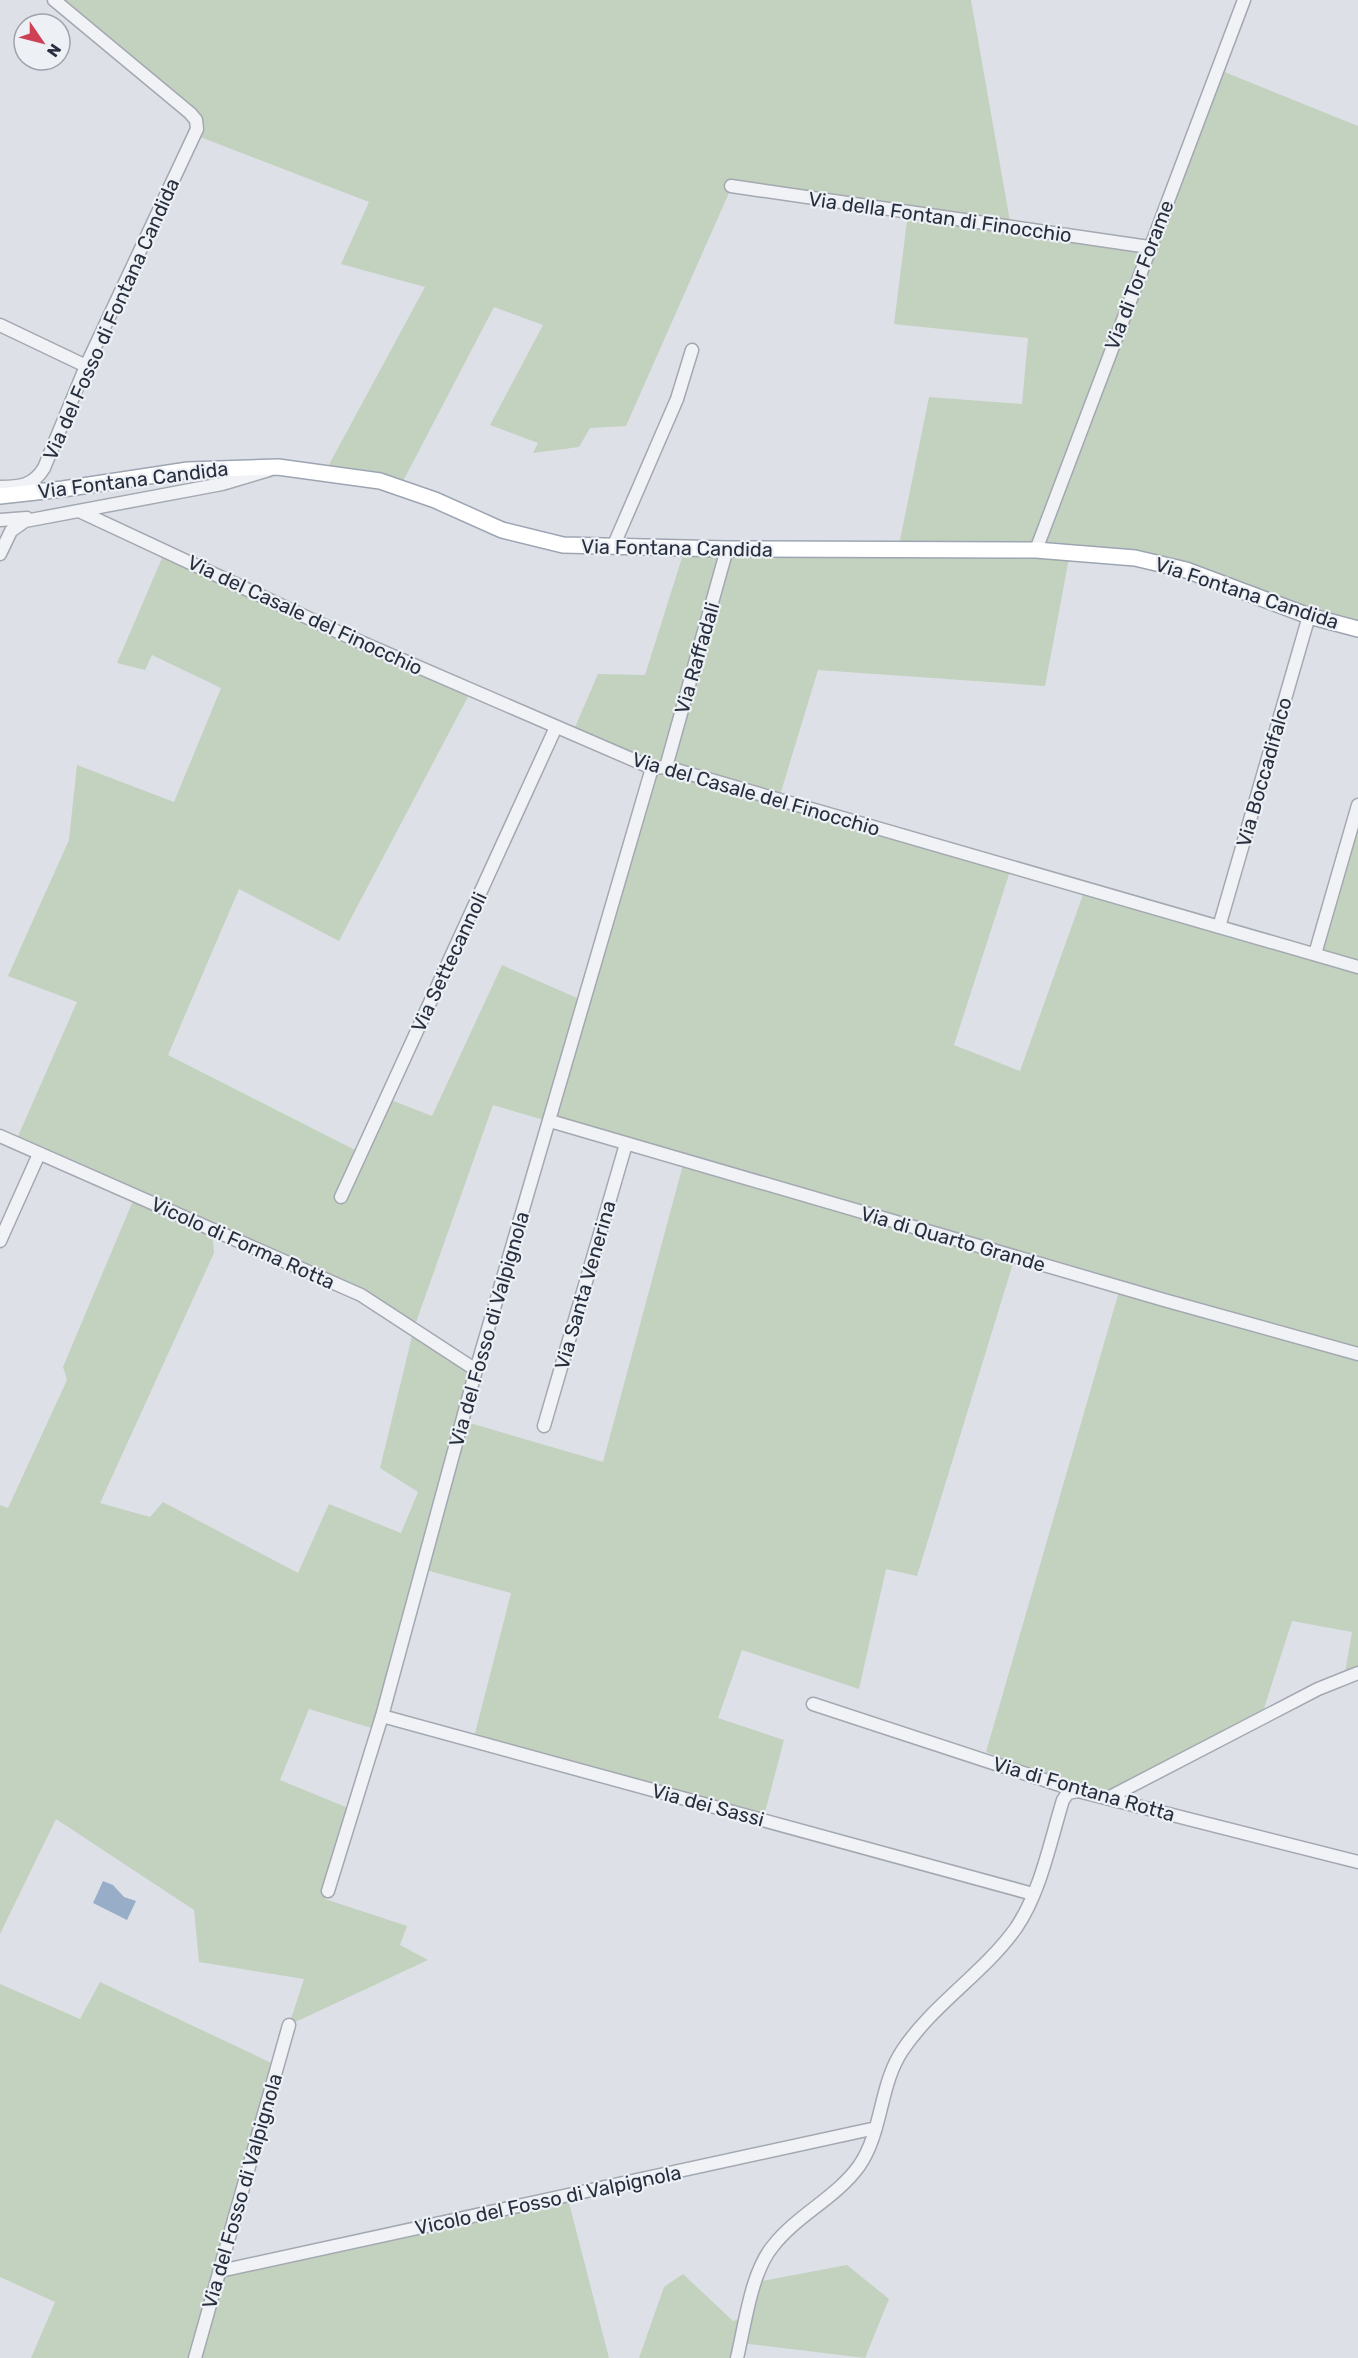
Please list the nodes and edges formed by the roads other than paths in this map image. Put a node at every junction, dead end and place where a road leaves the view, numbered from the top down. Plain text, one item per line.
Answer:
1 (54, 0) edge
2 (1244, 0) edge
3 (731, 186) dead end
4 (1149, 247) junction
5 (0, 325) edge
6 (692, 350) dead end
7 (86, 366) junction
8 (278, 467) junction
9 (0, 487) edge
10 (0, 496) edge
11 (79, 511) junction
12 (49, 516) junction
13 (0, 520) edge
14 (613, 547) junction
15 (728, 549) junction
16 (1036, 550) junction
17 (0, 554) edge
18 (1309, 616) junction
19 (1358, 629) edge
20 (556, 728) junction
21 (666, 767) junction
22 (652, 768) junction
23 (1358, 805) edge
24 (1219, 927) junction
25 (1315, 954) junction
26 (1358, 967) edge
27 (550, 1121) junction
28 (0, 1136) edge
29 (626, 1144) junction
30 (39, 1154) junction
31 (341, 1197) dead end
32 (0, 1241) edge
33 (1358, 1354) edge
34 (476, 1370) junction
35 (544, 1426) dead end
36 (1358, 1673) edge
37 (813, 1704) dead end
38 (382, 1716) junction
39 (1078, 1791) junction
40 (1108, 1798) junction
41 (1358, 1862) edge
42 (328, 1891) dead end
43 (1033, 1894) junction
44 (289, 2025) dead end
45 (876, 2128) junction
46 (220, 2271) junction
47 (195, 2358) edge
48 (737, 2358) edge

1 - 7 street, Via del Fosso di Fontana Candida
2 - 4 street, Via di Tor Forame
3 - 4 street, Via della Fontan di Finocchio
4 - 16 street, Via di Tor Forame
5 - 7 street
6 - 14 street
7 - 9 street, Via del Fosso di Fontana Candida
8 - 10 main road, Via Fontana Candida
8 - 11 street
8 - 14 main road, Via Fontana Candida
11 - 12 street
11 - 20 street, Via del Casale del Finocchio
12 - 13 street
12 - 17 street
14 - 15 main road, Via Fontana Candida
15 - 16 main road, Via Fontana Candida
15 - 21 street, Via Raffadali
16 - 18 main road, Via Fontana Candida
18 - 19 main road, Via Fontana Candida
18 - 24 street, Via Boccadifalco
20 - 22 street, Via del Casale del Finocchio
20 - 31 street, Via Settecannoli
21 - 22 street, Via del Casale del Finocchio
21 - 24 street, Via del Casale del Finocchio
22 - 27 street, Via del Fosso di Valpignola
23 - 25 street
24 - 25 street, Via del Casale del Finocchio
25 - 26 street, Via del Casale del Finocchio
27 - 29 street, Via di Quarto Grande
27 - 34 street, Via del Fosso di Valpignola
28 - 30 street, Vicolo di Forma Rotta
29 - 33 street, Via di Quarto Grande
29 - 35 street, Via Santa Venerina
30 - 32 street
30 - 34 street, Vicolo di Forma Rotta
34 - 38 street, Via del Fosso di Valpignola
36 - 40 street
37 - 39 street, Via di Fontana Rotta
38 - 42 street, Via del Fosso di Valpignola
38 - 43 street, Via dei Sassi
39 - 40 street, Via di Fontana Rotta
39 - 43 street
40 - 41 street, Via di Fontana Rotta
43 - 45 street
44 - 46 street, Via del Fosso di Valpignola
45 - 46 street, Vicolo del Fosso di Valpignola
45 - 48 street
46 - 47 street, Via del Fosso di Valpignola

